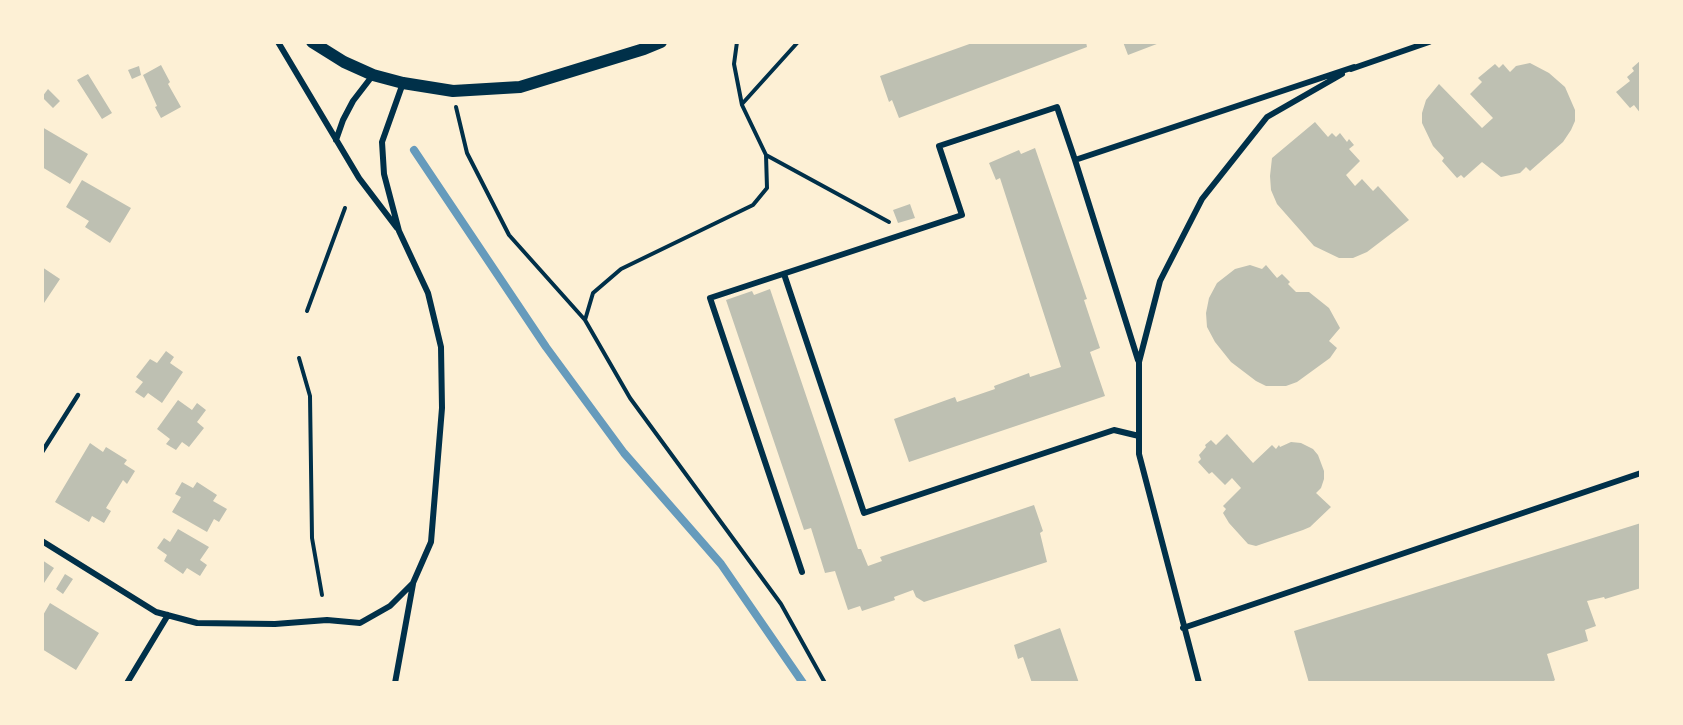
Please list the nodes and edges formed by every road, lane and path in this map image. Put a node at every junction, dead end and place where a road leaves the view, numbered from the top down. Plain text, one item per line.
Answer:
1 (278, 42) edge
2 (312, 42) edge
3 (661, 42) edge
4 (737, 42) edge
5 (798, 42) edge
6 (1429, 42) edge
7 (647, 46) edge
8 (1354, 67) junction
9 (373, 75) junction
10 (403, 83) junction
11 (453, 91) junction
12 (742, 105) junction
13 (336, 140) junction
14 (766, 155) junction
15 (1075, 160) junction
16 (345, 208) dead end
17 (399, 231) junction
18 (908, 232) junction
19 (784, 274) junction
20 (307, 311) dead end
21 (585, 320) junction
22 (299, 358) dead end
23 (1139, 362) junction
24 (78, 395) dead end
25 (1139, 436) junction
26 (42, 452) edge
27 (1641, 473) edge
28 (42, 541) edge
29 (802, 572) dead end
30 (414, 583) junction
31 (322, 595) dead end
32 (168, 615) junction
33 (1183, 628) junction
34 (127, 683) edge
35 (395, 683) edge
36 (825, 683) edge
37 (1199, 683) edge

1 - 13 street
2 - 9 main road
3 - 7 main road
4 - 12 path
5 - 12 path
6 - 8 street
7 - 11 main road
8 - 15 street
8 - 23 street
9 - 10 main road
9 - 13 street
10 - 11 main road
10 - 17 street
11 - 21 path
12 - 14 path
13 - 17 street
14 - 18 path
14 - 21 path
15 - 18 street
15 - 23 street
16 - 20 path
17 - 30 street
18 - 19 street
19 - 25 street
19 - 29 street
21 - 36 path
22 - 31 path
23 - 25 street
24 - 26 lane
25 - 33 street
27 - 33 street
28 - 32 street
30 - 32 street
30 - 35 street
32 - 34 street
33 - 37 street

